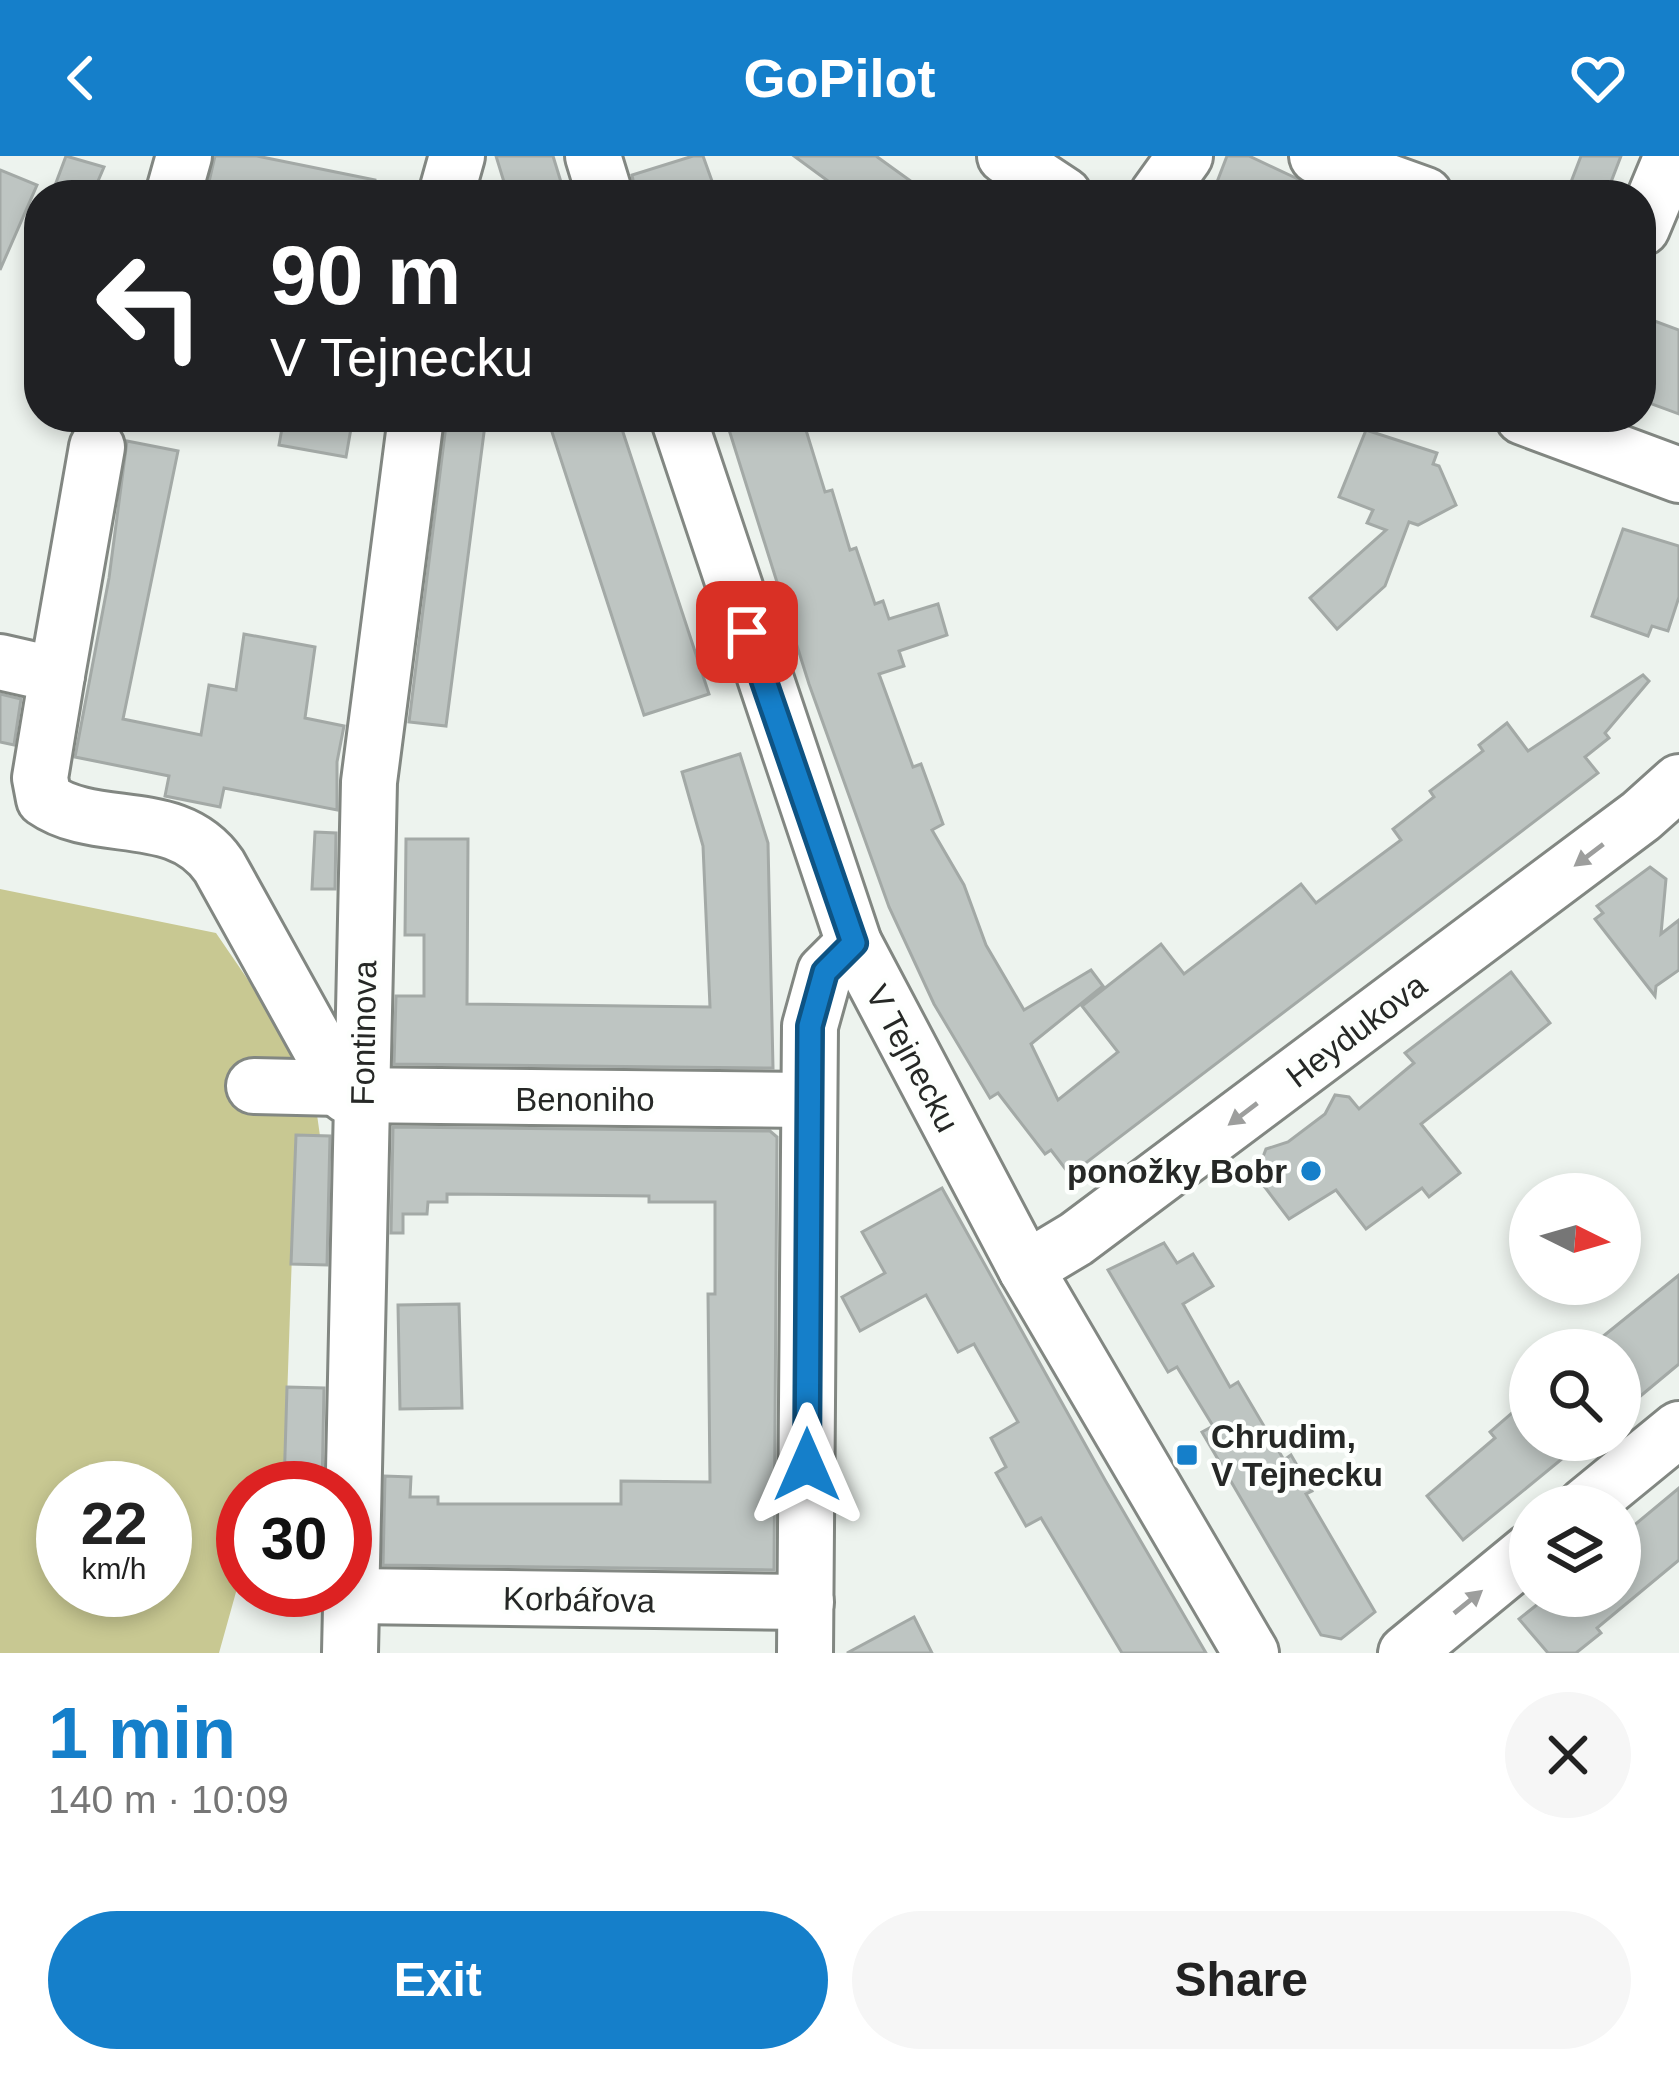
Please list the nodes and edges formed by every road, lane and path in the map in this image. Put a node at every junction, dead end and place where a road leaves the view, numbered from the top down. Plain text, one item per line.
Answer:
1 (1005, 156) edge
2 (1318, 156) edge
3 (1672, 156) edge
4 (1041, 180) edge
5 (1384, 180) edge
6 (1656, 194) edge
7 (414, 432) edge
8 (682, 432) edge
9 (1563, 432) edge
10 (97, 447) dead end
11 (1679, 476) edge
12 (0, 662) edge
13 (57, 675) junction
14 (1674, 800) edge
15 (854, 943) junction
16 (254, 1086) dead end
17 (351, 1093) junction
18 (809, 1100) junction
19 (1026, 1269) junction
20 (1679, 1429) edge
21 (352, 1461) edge
22 (1611, 1485) edge
23 (1509, 1568) edge
24 (372, 1597) edge
25 (351, 1617) edge
26 (806, 1628) edge
27 (350, 1653) edge
28 (1252, 1653) edge
29 (1406, 1653) edge

1 - 4 street
2 - 5 street
3 - 6 street
7 - 17 street, Fontinova
8 - 15 street, V Tejnecku
9 - 11 street
10 - 13 street
12 - 13 street
13 - 17 street
14 -> 19 street, Heydukova
15 - 18 street
15 - 19 street, V Tejnecku
16 - 17 street, Benoniho
17 - 18 street, Benoniho
17 - 21 street, Fontinova
18 - 26 street
19 - 28 street, V Tejnecku
20 - 22 street
29 -> 23 street
24 - 26 street, Korbářova
25 - 27 street, Fontinova

